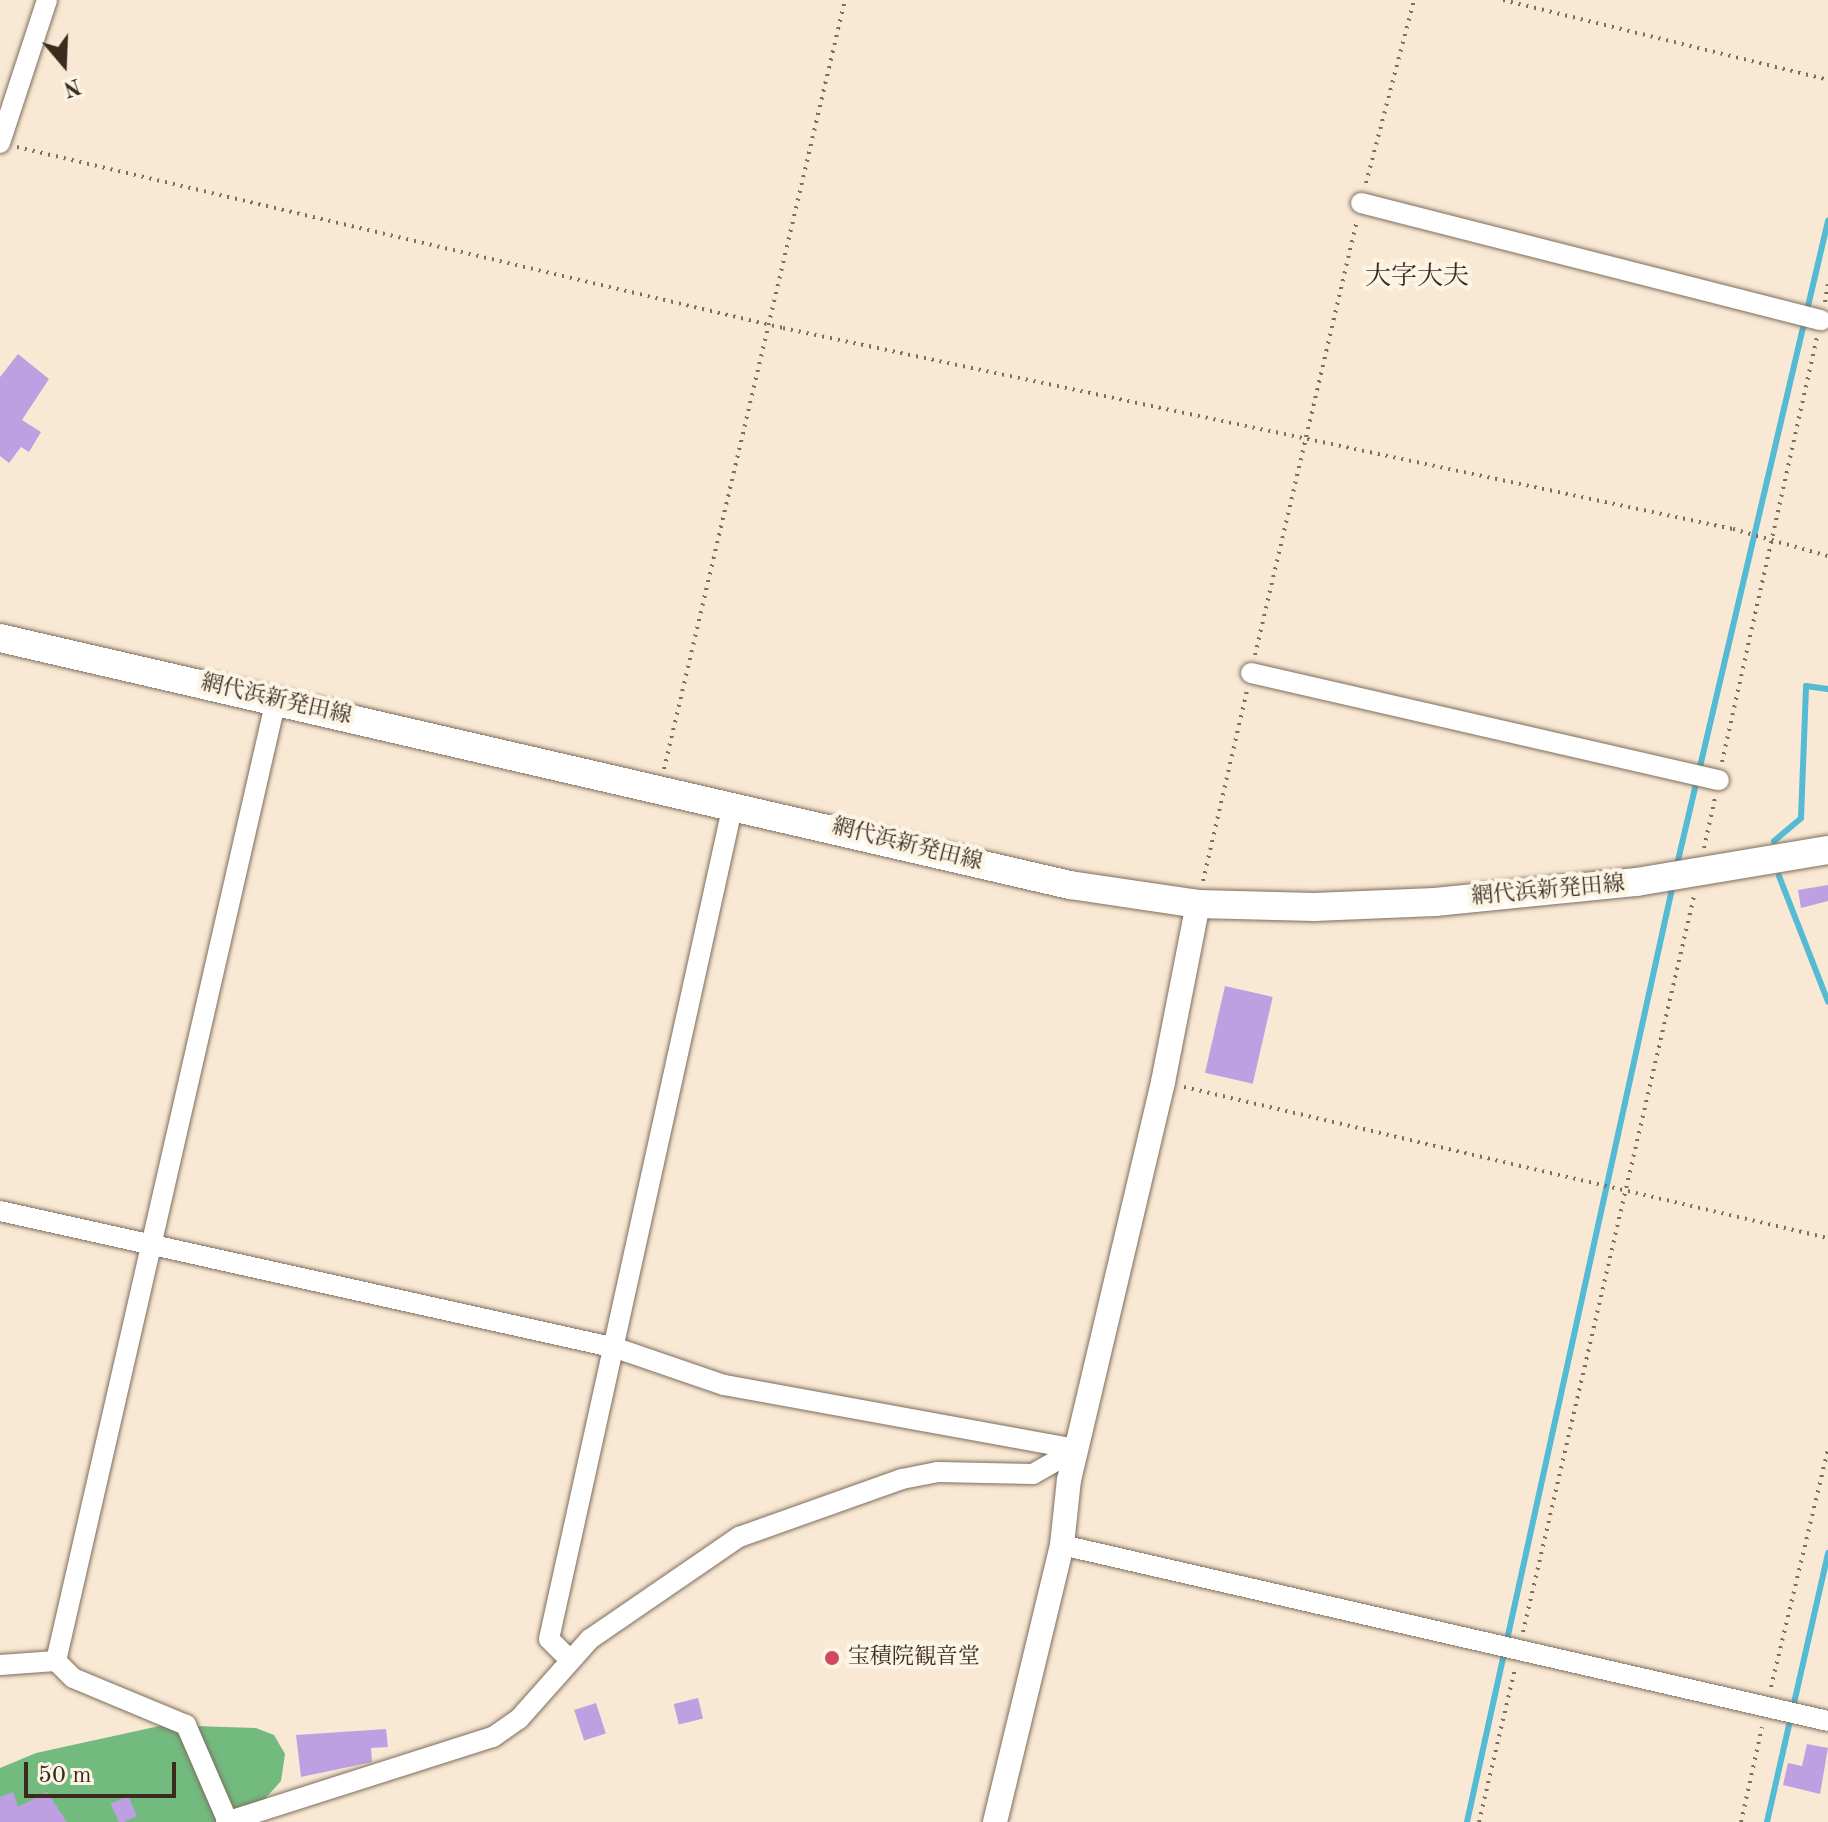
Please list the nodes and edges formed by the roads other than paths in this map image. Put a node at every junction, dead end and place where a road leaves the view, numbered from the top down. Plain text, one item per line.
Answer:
1 (47, 0) edge
2 (7, 145) edge
3 (1361, 203) road end
4 (1821, 320) road end
5 (0, 638) edge
6 (1251, 673) road end
7 (276, 700) junction
8 (1719, 780) road end
9 (733, 804) junction
10 (1828, 850) edge
11 (1198, 904) junction
12 (0, 1211) edge
13 (151, 1247) junction
14 (616, 1348) junction
15 (1077, 1449) junction
16 (1062, 1545) junction
17 (569, 1659) junction
18 (56, 1661) junction
19 (0, 1665) edge
20 (1828, 1721) edge
21 (227, 1822) edge
22 (995, 1822) edge

1 - 2 street
3 - 4 street
5 - 7 main road, 網代浜新発田線
6 - 8 street
7 - 9 main road, 網代浜新発田線
7 - 13 street
9 - 11 main road, 網代浜新発田線
9 - 14 street
10 - 11 main road, 網代浜新発田線
11 - 15 street
12 - 13 street
13 - 14 street
13 - 18 street
14 - 15 street
14 - 17 street
15 - 16 street
15 - 17 street
16 - 20 street
16 - 22 street
17 - 21 street
18 - 19 street
18 - 21 street

